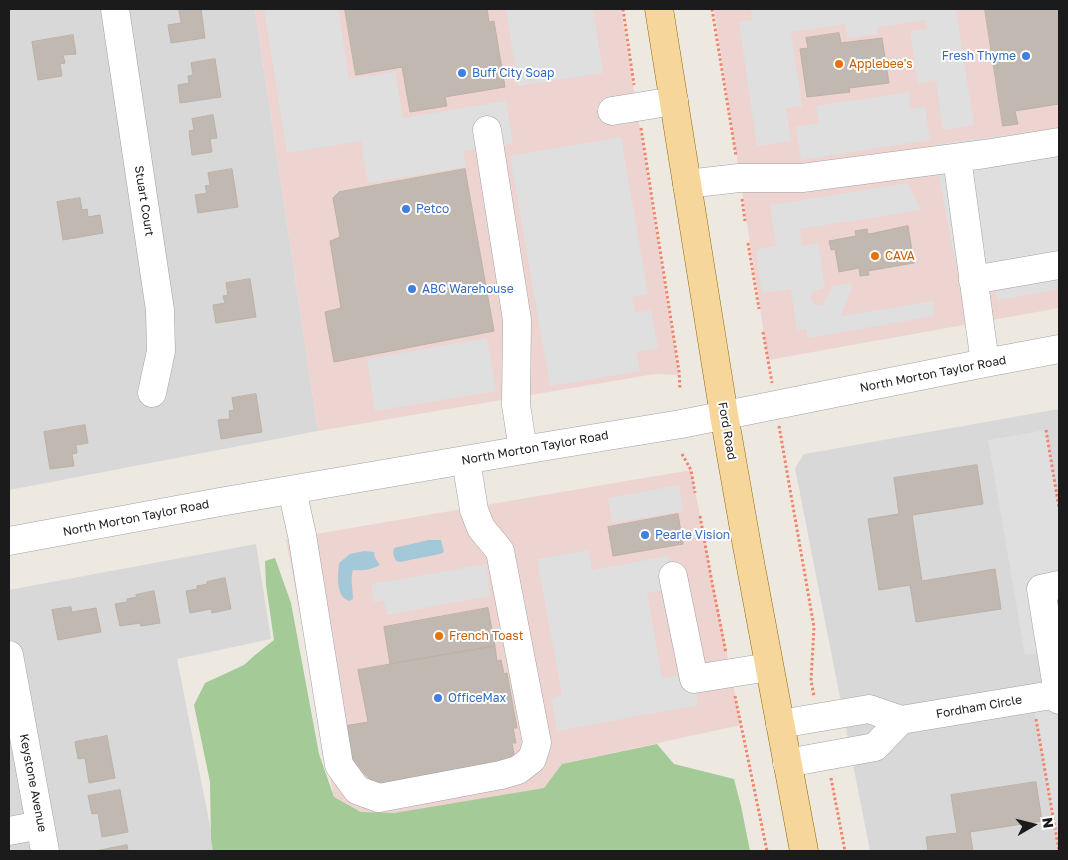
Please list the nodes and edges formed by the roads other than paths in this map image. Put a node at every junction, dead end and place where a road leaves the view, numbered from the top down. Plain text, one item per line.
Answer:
1 (115, 9) edge
2 (659, 9) edge
3 (674, 101) junction
4 (625, 109) road end
5 (487, 130) dead end
6 (1059, 142) edge
7 (957, 158) junction
8 (687, 184) junction
9 (1059, 265) edge
10 (973, 280) junction
11 (1059, 350) edge
12 (985, 363) junction
13 (152, 393) dead end
14 (724, 415) junction
15 (523, 450) junction
16 (466, 460) junction
17 (292, 490) junction
18 (9, 541) edge
19 (673, 576) dead end
20 (1059, 585) edge
21 (9, 655) edge
22 (769, 666) junction
23 (1059, 697) edge
24 (901, 720) junction
25 (780, 724) junction
26 (787, 763) junction
27 (40, 825) junction
28 (9, 830) edge
29 (45, 851) edge
30 (804, 851) edge

1 - 13 street, Stuart Court
2 - 3 main road, Ford Road
3 - 4 street
3 - 8 main road, Ford Road
5 - 15 street
6 - 7 street
7 - 8 street
7 - 10 street
8 - 14 main road, Ford Road
9 - 10 street
10 - 12 street
11 - 12 street, North Morton Taylor Road
12 - 14 street, North Morton Taylor Road
14 - 15 street, North Morton Taylor Road
14 - 22 main road, Ford Road
15 - 16 street, North Morton Taylor Road
16 - 17 street, North Morton Taylor Road
16 - 17 street
17 - 18 street, North Morton Taylor Road
19 - 22 street
20 - 23 street, Fordham Circle
21 - 27 street, Keystone Avenue
22 - 25 main road, Ford Road
23 - 24 street, Fordham Circle
24 - 25 street, Fordham Circle
24 - 26 street
25 - 26 main road, Ford Road
26 - 30 main road, Ford Road
27 - 28 street
27 - 29 street, Keystone Avenue

